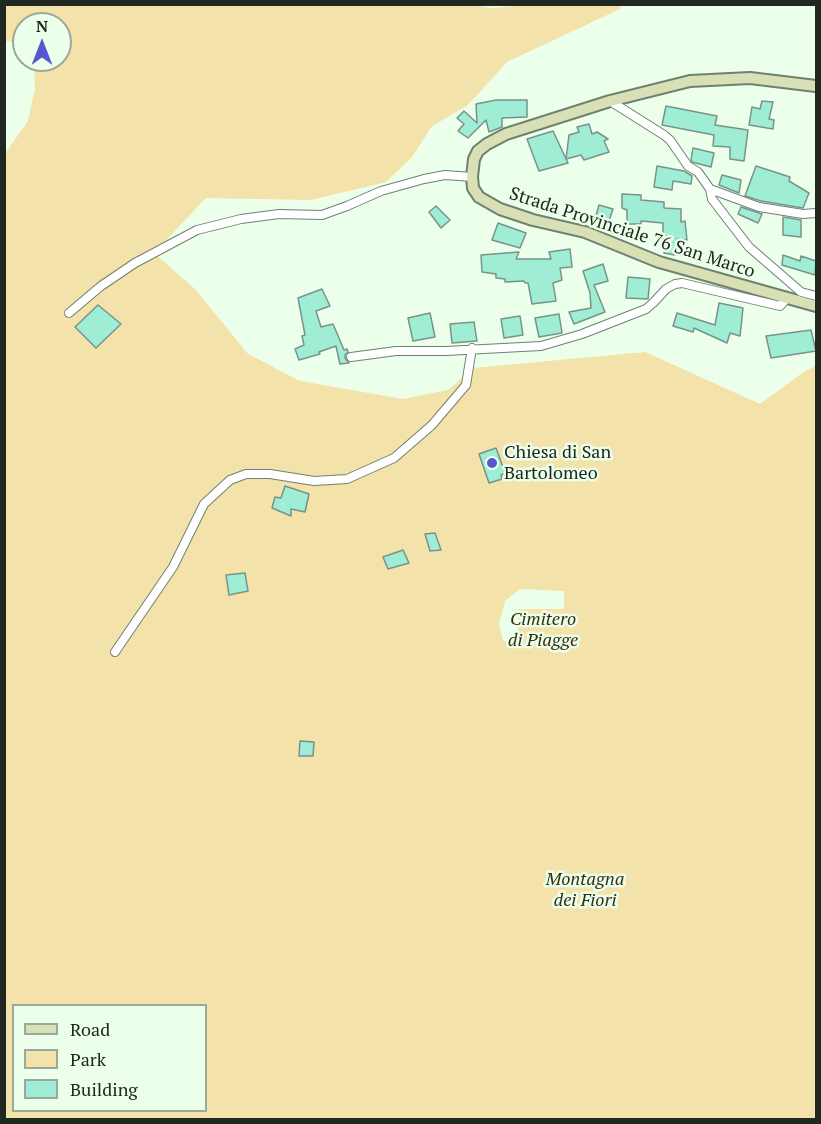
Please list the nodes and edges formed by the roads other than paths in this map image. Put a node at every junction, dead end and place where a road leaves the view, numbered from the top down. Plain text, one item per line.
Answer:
1 (816, 86) edge
2 (610, 101) junction
3 (472, 177) junction
4 (710, 189) junction
5 (816, 213) edge
6 (816, 296) edge
7 (787, 298) junction
8 (816, 306) edge
9 (69, 313) dead end
10 (472, 348) junction
11 (351, 357) dead end
12 (116, 652) dead end

1 - 2 street
2 - 3 street
2 - 4 street
3 - 7 street, Strada Provinciale 76 San Marco
3 - 9 street
4 - 5 street
4 - 6 street
7 - 8 street, Strada Provinciale 76 San Marco
7 - 10 street
10 - 11 street
10 - 12 street

